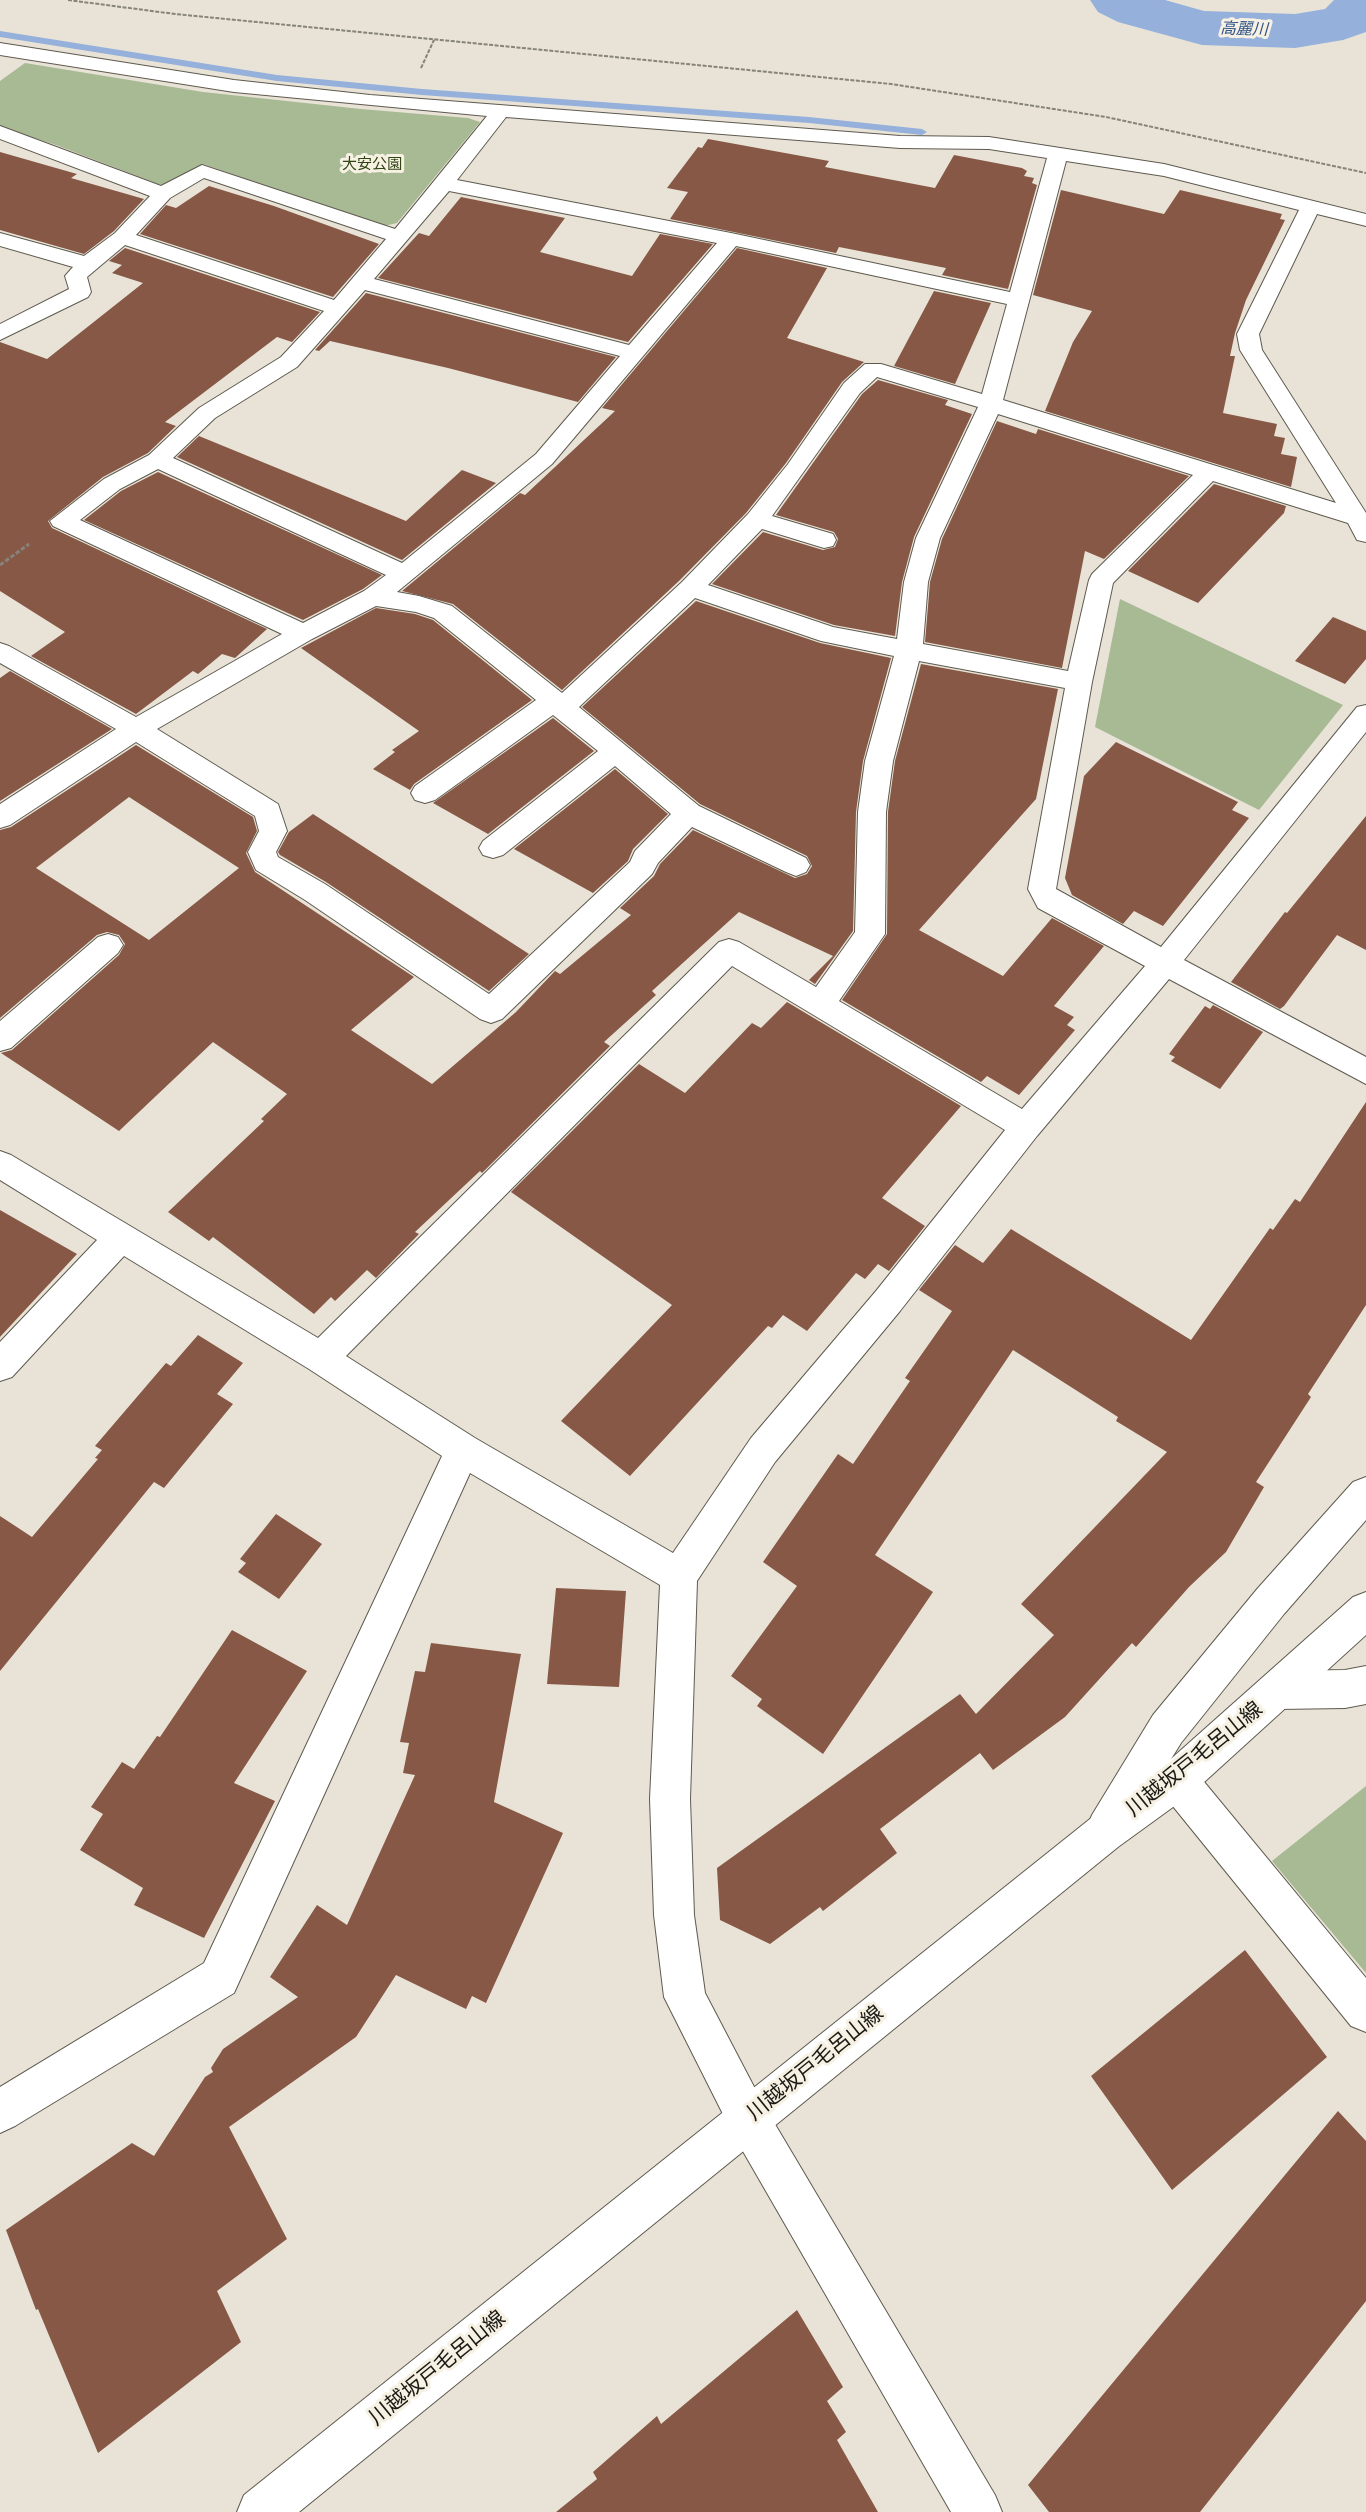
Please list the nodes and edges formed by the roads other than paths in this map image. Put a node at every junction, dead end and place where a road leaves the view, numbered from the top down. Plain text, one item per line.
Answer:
1 (0, 49) edge
2 (501, 111) junction
3 (0, 132) edge
4 (1058, 154) junction
5 (444, 184) junction
6 (163, 195) junction
7 (1310, 208) junction
8 (1366, 220) edge
9 (122, 237) junction
10 (399, 237) junction
11 (0, 239) edge
12 (731, 239) junction
13 (87, 264) junction
14 (359, 282) junction
15 (1019, 300) junction
16 (337, 308) junction
17 (0, 333) edge
18 (634, 353) junction
19 (991, 404) junction
20 (157, 460) junction
21 (1209, 472) junction
22 (757, 519) junction
23 (1361, 526) edge
24 (824, 540) dead end
25 (405, 574) junction
26 (691, 588) junction
27 (373, 597) junction
28 (303, 633) junction
29 (909, 650) junction
30 (0, 652) edge
31 (1079, 682) junction
32 (557, 704) junction
33 (1366, 714) edge
34 (136, 729) junction
35 (615, 752) junction
36 (424, 794) dead end
37 (689, 813) junction
38 (0, 818) edge
39 (493, 848) dead end
40 (796, 865) dead end
41 (108, 945) dead end
42 (1165, 963) junction
43 (820, 1004) junction
44 (0, 1039) edge
45 (1366, 1072) edge
46 (1026, 1127) junction
47 (0, 1164) edge
48 (121, 1237) junction
49 (321, 1358) junction
50 (0, 1366) edge
51 (463, 1450) junction
52 (1366, 1494) edge
53 (679, 1576) junction
54 (1366, 1611) edge
55 (1366, 1685) edge
56 (1278, 1690) junction
57 (1177, 1780) junction
58 (1104, 1833) junction
59 (1366, 2011) edge
60 (0, 2111) edge
61 (748, 2119) junction
62 (261, 2512) edge
63 (978, 2512) edge

1 - 2 street
2 - 4 street
2 - 5 street
3 - 6 street
4 - 7 street
4 - 15 street
5 - 10 street
5 - 12 street
6 - 9 street
6 - 10 street
7 - 8 street
7 - 23 street
9 - 13 street
9 - 16 street
10 - 14 street
11 - 13 street
12 - 15 street
12 - 18 street
13 - 17 street
14 - 16 street
14 - 18 street
15 - 19 street
16 - 20 street
18 - 25 street
19 - 21 street
19 - 22 street
19 - 29 street
20 - 25 street
20 - 28 street
21 - 23 street
21 - 31 street
22 - 24 street
22 - 26 street
25 - 27 street
26 - 29 street
26 - 32 street
27 - 28 street
27 - 32 street
28 - 34 street
29 - 31 street
29 - 43 street
30 - 34 street
31 - 42 street
32 - 35 street
32 - 36 street
33 - 42 street
34 - 37 street
34 - 38 street
35 - 37 street
35 - 39 street
37 - 40 street
41 - 44 street
42 - 45 street
42 - 46 street
43 - 46 street
43 - 49 street
46 - 53 street
47 - 48 street
48 - 49 street
48 - 50 street
49 - 51 street
51 - 53 street
51 - 60 street
52 - 58 street
53 - 61 street
54 - 56 street, 川越坂戸毛呂山線
55 - 56 street
56 - 57 street, 川越坂戸毛呂山線
57 - 58 street, 川越坂戸毛呂山線
57 - 59 street
58 - 61 street, 川越坂戸毛呂山線
61 - 62 street, 川越坂戸毛呂山線
61 - 63 street

